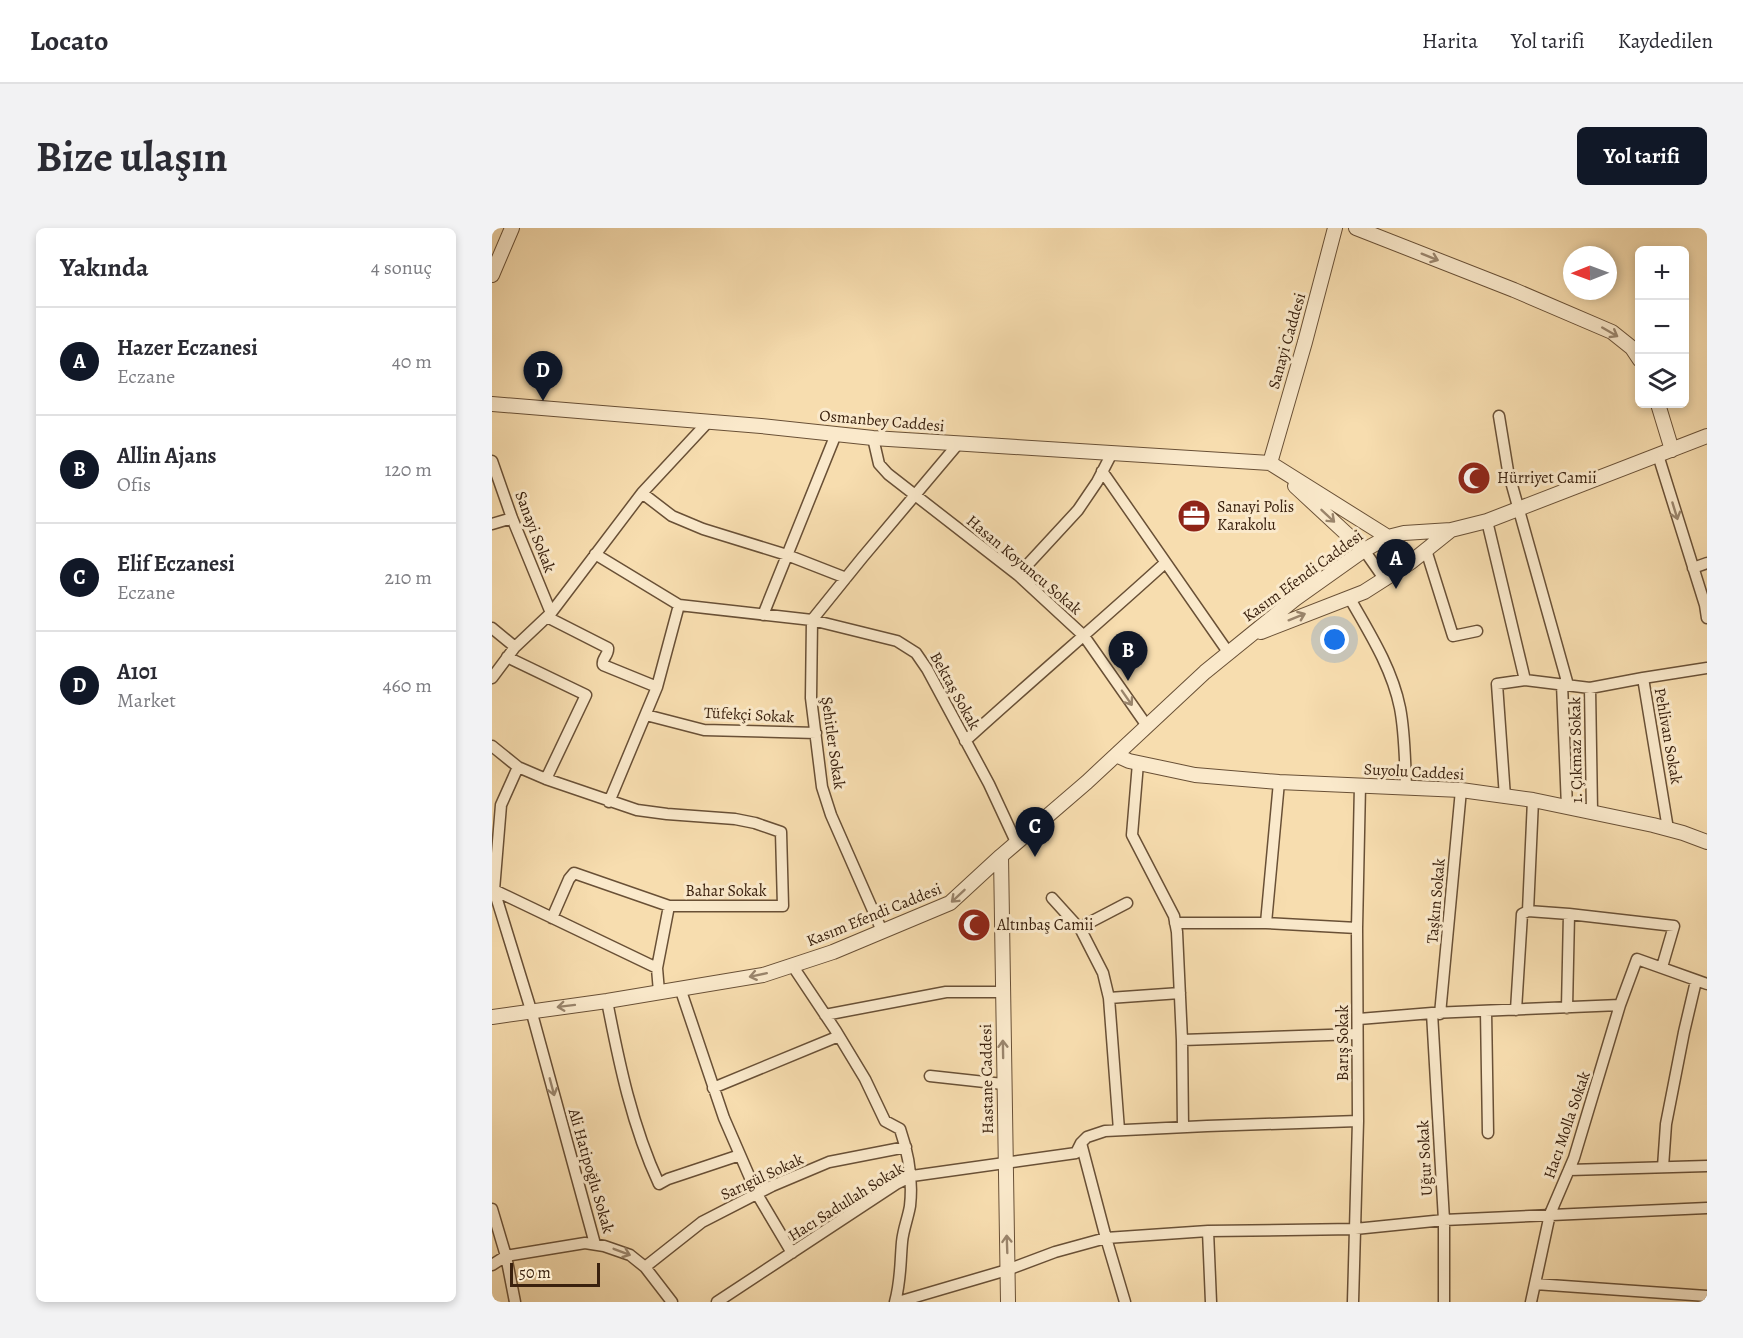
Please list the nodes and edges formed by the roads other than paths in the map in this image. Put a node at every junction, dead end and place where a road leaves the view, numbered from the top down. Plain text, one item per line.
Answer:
1 (512, 228) edge
2 (1335, 228) edge
3 (1356, 228) edge
4 (492, 275) edge
5 (1636, 354) edge
6 (492, 404) edge
7 (1659, 408) edge
8 (1499, 416) dead end
9 (708, 422) junction
10 (836, 434) junction
11 (1707, 436) edge
12 (873, 438) junction
13 (958, 444) junction
14 (1672, 450) junction
15 (1112, 453) junction
16 (1658, 455) junction
17 (492, 461) edge
18 (1270, 463) junction
19 (1102, 471) junction
20 (642, 493) junction
21 (915, 495) junction
22 (1519, 509) junction
23 (512, 518) junction
24 (1487, 521) junction
25 (492, 524) edge
26 (1451, 530) junction
27 (1388, 537) junction
28 (1364, 550) junction
29 (1426, 550) junction
30 (595, 554) junction
31 (787, 555) junction
32 (1412, 562) junction
33 (1165, 563) junction
34 (1707, 563) edge
35 (1693, 568) junction
36 (1018, 575) junction
37 (846, 578) junction
38 (1385, 580) junction
39 (1349, 597) junction
40 (679, 605) junction
41 (549, 615) junction
42 (763, 615) junction
43 (1707, 618) edge
44 (812, 620) junction
45 (492, 627) edge
46 (1477, 631) dead end
47 (1084, 636) junction
48 (1246, 638) junction
49 (515, 647) junction
50 (1228, 652) junction
51 (507, 657) junction
52 (1707, 668) edge
53 (492, 678) edge
54 (1643, 678) junction
55 (1525, 680) junction
56 (1565, 684) junction
57 (657, 687) junction
58 (1590, 688) junction
59 (646, 715) junction
60 (1147, 726) junction
61 (816, 734) junction
62 (966, 741) junction
63 (492, 746) edge
64 (1116, 755) junction
65 (1138, 764) junction
66 (518, 767) junction
67 (546, 779) junction
68 (1279, 782) junction
69 (1360, 785) junction
70 (1406, 788) junction
71 (1461, 790) junction
72 (1505, 796) junction
73 (1533, 801) junction
74 (609, 802) junction
75 (496, 804) edge
76 (1567, 807) junction
77 (1592, 812) junction
78 (1668, 829) junction
79 (1016, 842) junction
80 (1707, 842) edge
81 (1001, 856) junction
82 (493, 890) edge
83 (1052, 898) dead end
84 (1127, 903) dead end
85 (669, 906) junction
86 (1528, 911) junction
87 (501, 914) junction
88 (1569, 914) junction
89 (552, 918) junction
90 (492, 922) edge
91 (1175, 923) junction
92 (1266, 923) junction
93 (1079, 928) junction
94 (1358, 928) junction
95 (882, 931) junction
96 (792, 965) junction
97 (1662, 967) junction
98 (657, 968) junction
99 (1702, 983) edge
100 (680, 988) junction
101 (1002, 992) junction
102 (659, 993) junction
103 (1180, 993) junction
104 (1110, 998) junction
105 (608, 1001) junction
106 (1620, 1005) junction
107 (1567, 1008) junction
108 (531, 1010) junction
109 (1516, 1010) junction
110 (1486, 1011) junction
111 (1436, 1014) junction
112 (825, 1015) junction
113 (492, 1017) edge
114 (1359, 1019) junction
115 (1357, 1035) junction
116 (839, 1036) junction
117 (1182, 1040) junction
118 (930, 1076) dead end
119 (1004, 1084) junction
120 (714, 1088) junction
121 (1358, 1121) junction
122 (1183, 1127) junction
123 (1119, 1130) junction
124 (1488, 1133) dead end
125 (1081, 1143) junction
126 (906, 1147) junction
127 (740, 1155) junction
128 (1004, 1163) junction
129 (1707, 1166) edge
130 (1663, 1167) junction
131 (1569, 1170) junction
132 (912, 1176) junction
133 (757, 1194) junction
134 (1707, 1208) edge
135 (492, 1209) edge
136 (1550, 1214) junction
137 (1444, 1220) junction
138 (1355, 1229) junction
139 (1208, 1231) junction
140 (1106, 1238) junction
141 (595, 1244) junction
142 (792, 1253) junction
143 (506, 1256) junction
144 (492, 1265) edge
145 (645, 1266) junction
146 (1008, 1270) junction
147 (1535, 1284) junction
148 (1707, 1296) edge
149 (515, 1302) edge
150 (672, 1302) edge
151 (717, 1302) edge
152 (896, 1302) edge
153 (1008, 1302) edge
154 (1125, 1302) edge
155 (1211, 1302) edge
156 (1353, 1302) edge
157 (1444, 1302) edge
158 (1531, 1302) edge

1 - 4 street
2 - 18 street, Sanayi Caddesi
3 -> 5 street
6 - 9 street, Osmanbey Caddesi
7 - 14 street
8 - 22 street
9 - 10 street, Osmanbey Caddesi
9 - 20 street
10 - 12 street, Osmanbey Caddesi
10 - 31 street
11 - 14 street, Kasım Efendi Caddesi
12 - 13 street, Osmanbey Caddesi
12 - 21 street, Hasan Koyuncu Sokak
13 - 15 street, Osmanbey Caddesi
13 - 21 street
14 - 16 street, Kasım Efendi Caddesi
15 - 18 street, Osmanbey Caddesi
15 - 19 street
16 - 22 street, Kasım Efendi Caddesi
16 -> 35 street
17 - 23 street, Sanayi Sokak
18 - 27 street, Osmanbey Caddesi
18 -> 28 street
19 - 33 street
19 - 36 street
20 - 30 street
20 - 31 street
21 - 36 street, Hasan Koyuncu Sokak
21 - 37 street
22 - 24 street, Kasım Efendi Caddesi
22 - 56 street
23 - 25 street
23 - 41 street, Sanayi Sokak
24 - 26 street, Kasım Efendi Caddesi
24 - 55 street
26 - 27 street, Kasım Efendi Caddesi
26 - 29 street, Kasım Efendi Caddesi
27 - 28 street, Kasım Efendi Caddesi
27 - 32 street
28 - 38 street
28 - 48 street, Kasım Efendi Caddesi
29 - 32 street, Kasım Efendi Caddesi
29 - 46 street
30 - 40 street
30 - 41 street
31 - 37 street
31 - 42 street
32 - 38 street, Kasım Efendi Caddesi
33 - 47 street
33 - 50 street
34 - 35 street
35 - 43 street
36 - 47 street, Hasan Koyuncu Sokak
37 - 44 street
38 - 39 street, Kasım Efendi Caddesi
48 -> 39 street, Kasım Efendi Caddesi
39 - 70 street
40 - 42 street, Bektaş Sokak
40 - 57 street
41 - 49 street
41 - 57 street
42 - 44 street, Bektaş Sokak
44 - 61 street, Şehitler Sokak
44 - 62 street, Bektaş Sokak
45 - 49 street
47 -> 60 street, Hasan Koyuncu Sokak
47 - 62 street
48 - 50 street, Kasım Efendi Caddesi
49 - 51 street
50 - 60 street, Kasım Efendi Caddesi
51 - 53 street
51 - 67 street
52 - 54 street, Pehlivan Sokak
54 - 58 street
54 - 78 street, Pehlivan Sokak
55 - 56 street
55 - 72 street
56 - 58 street
56 - 76 street
57 - 59 street
58 - 77 street, 1. Çıkmaz Sokak
59 - 61 street, Tüfekçi Sokak
59 - 74 street
60 - 64 street, Kasım Efendi Caddesi
61 - 95 street, Şehitler Sokak
62 - 79 street, Bektaş Sokak
63 - 66 street
64 - 65 street, Suyolu Caddesi
64 - 79 street, Kasım Efendi Caddesi
65 - 68 street, Suyolu Caddesi
65 - 91 street
66 - 67 street
66 - 75 street
67 - 74 street
68 - 69 street, Suyolu Caddesi
68 - 92 street
69 - 70 street, Suyolu Caddesi
69 - 94 street, Barış Sokak
70 - 71 street, Suyolu Caddesi
71 - 72 street, Suyolu Caddesi
71 - 111 street, Taşkın Sokak
72 - 73 street, Suyolu Caddesi
73 - 76 street, Suyolu Caddesi
73 - 86 street
74 - 85 street, Bahar Sokak
75 - 82 street
76 - 77 street, Suyolu Caddesi
77 - 78 street, Suyolu Caddesi
78 - 80 street, Suyolu Caddesi
79 - 81 street, Kasım Efendi Caddesi
81 -> 95 street, Kasım Efendi Caddesi
81 - 101 street, Hastane Caddesi
82 - 87 street, Ali Hatipoğlu Sokak
82 - 89 street
83 - 93 street
84 - 93 street
85 - 89 street, Bahar Sokak
85 - 98 street, Bahar Sokak
86 - 88 street
86 - 109 street
87 - 90 street
87 - 108 street, Ali Hatipoğlu Sokak
88 - 97 street
88 - 107 street
89 - 98 street
91 - 92 street
91 - 103 street
92 - 94 street
93 - 104 street
94 - 114 street, Barış Sokak
95 - 96 street, Kasım Efendi Caddesi
96 -> 100 street, Kasım Efendi Caddesi
96 - 112 street
97 - 99 street
97 - 106 street, Hacı Molla Sokak
98 - 102 street, Bahar Sokak
99 - 130 street
100 - 102 street, Kasım Efendi Caddesi
100 - 120 street
101 - 112 street
119 -> 101 street, Hastane Caddesi
102 - 105 street, Kasım Efendi Caddesi
103 - 104 street
103 - 117 street
104 - 123 street
105 -> 108 street, Kasım Efendi Caddesi
105 - 127 street
106 - 107 street
106 - 131 street, Hacı Molla Sokak
107 - 109 street
108 - 113 street, Kasım Efendi Caddesi
108 -> 141 street, Ali Hatipoğlu Sokak
109 - 110 street
110 - 111 street
110 - 124 street
111 - 114 street
111 - 137 street, Uğur Sokak
112 - 116 street
114 - 115 street, Barış Sokak
115 - 117 street
115 - 121 street, Barış Sokak
116 - 120 street
116 - 126 street
117 - 122 street
118 - 119 street
119 - 128 street, Hastane Caddesi
120 - 127 street
121 - 122 street
121 - 138 street, Barış Sokak
122 - 123 street
123 - 125 street
125 - 128 street, Hacı Sadullah Sokak
125 - 140 street
126 - 132 street
126 - 133 street, Sarıgül Sokak
127 - 133 street
128 - 132 street, Hacı Sadullah Sokak
146 -> 128 street, Hastane Caddesi
129 - 130 street
130 - 131 street
131 - 136 street, Hacı Molla Sokak
132 - 142 street, Hacı Sadullah Sokak
132 - 152 street
133 - 142 street
133 - 145 street, Sarıgül Sokak
134 - 136 street
135 - 143 street
136 - 137 street
136 - 147 street, Hacı Molla Sokak
137 - 138 street
137 - 157 street, Uğur Sokak
138 - 139 street
138 - 156 street, Barış Sokak
139 - 140 street
139 - 155 street
140 - 146 street
140 - 154 street
141 - 143 street
141 -> 145 street, Ali Hatipoğlu Sokak
142 - 151 street, Hacı Sadullah Sokak
143 - 144 street
143 - 149 street
145 - 150 street, Ali Hatipoğlu Sokak
146 - 152 street
146 - 153 street, Hastane Caddesi
147 - 148 street
147 - 158 street, Hacı Molla Sokak

